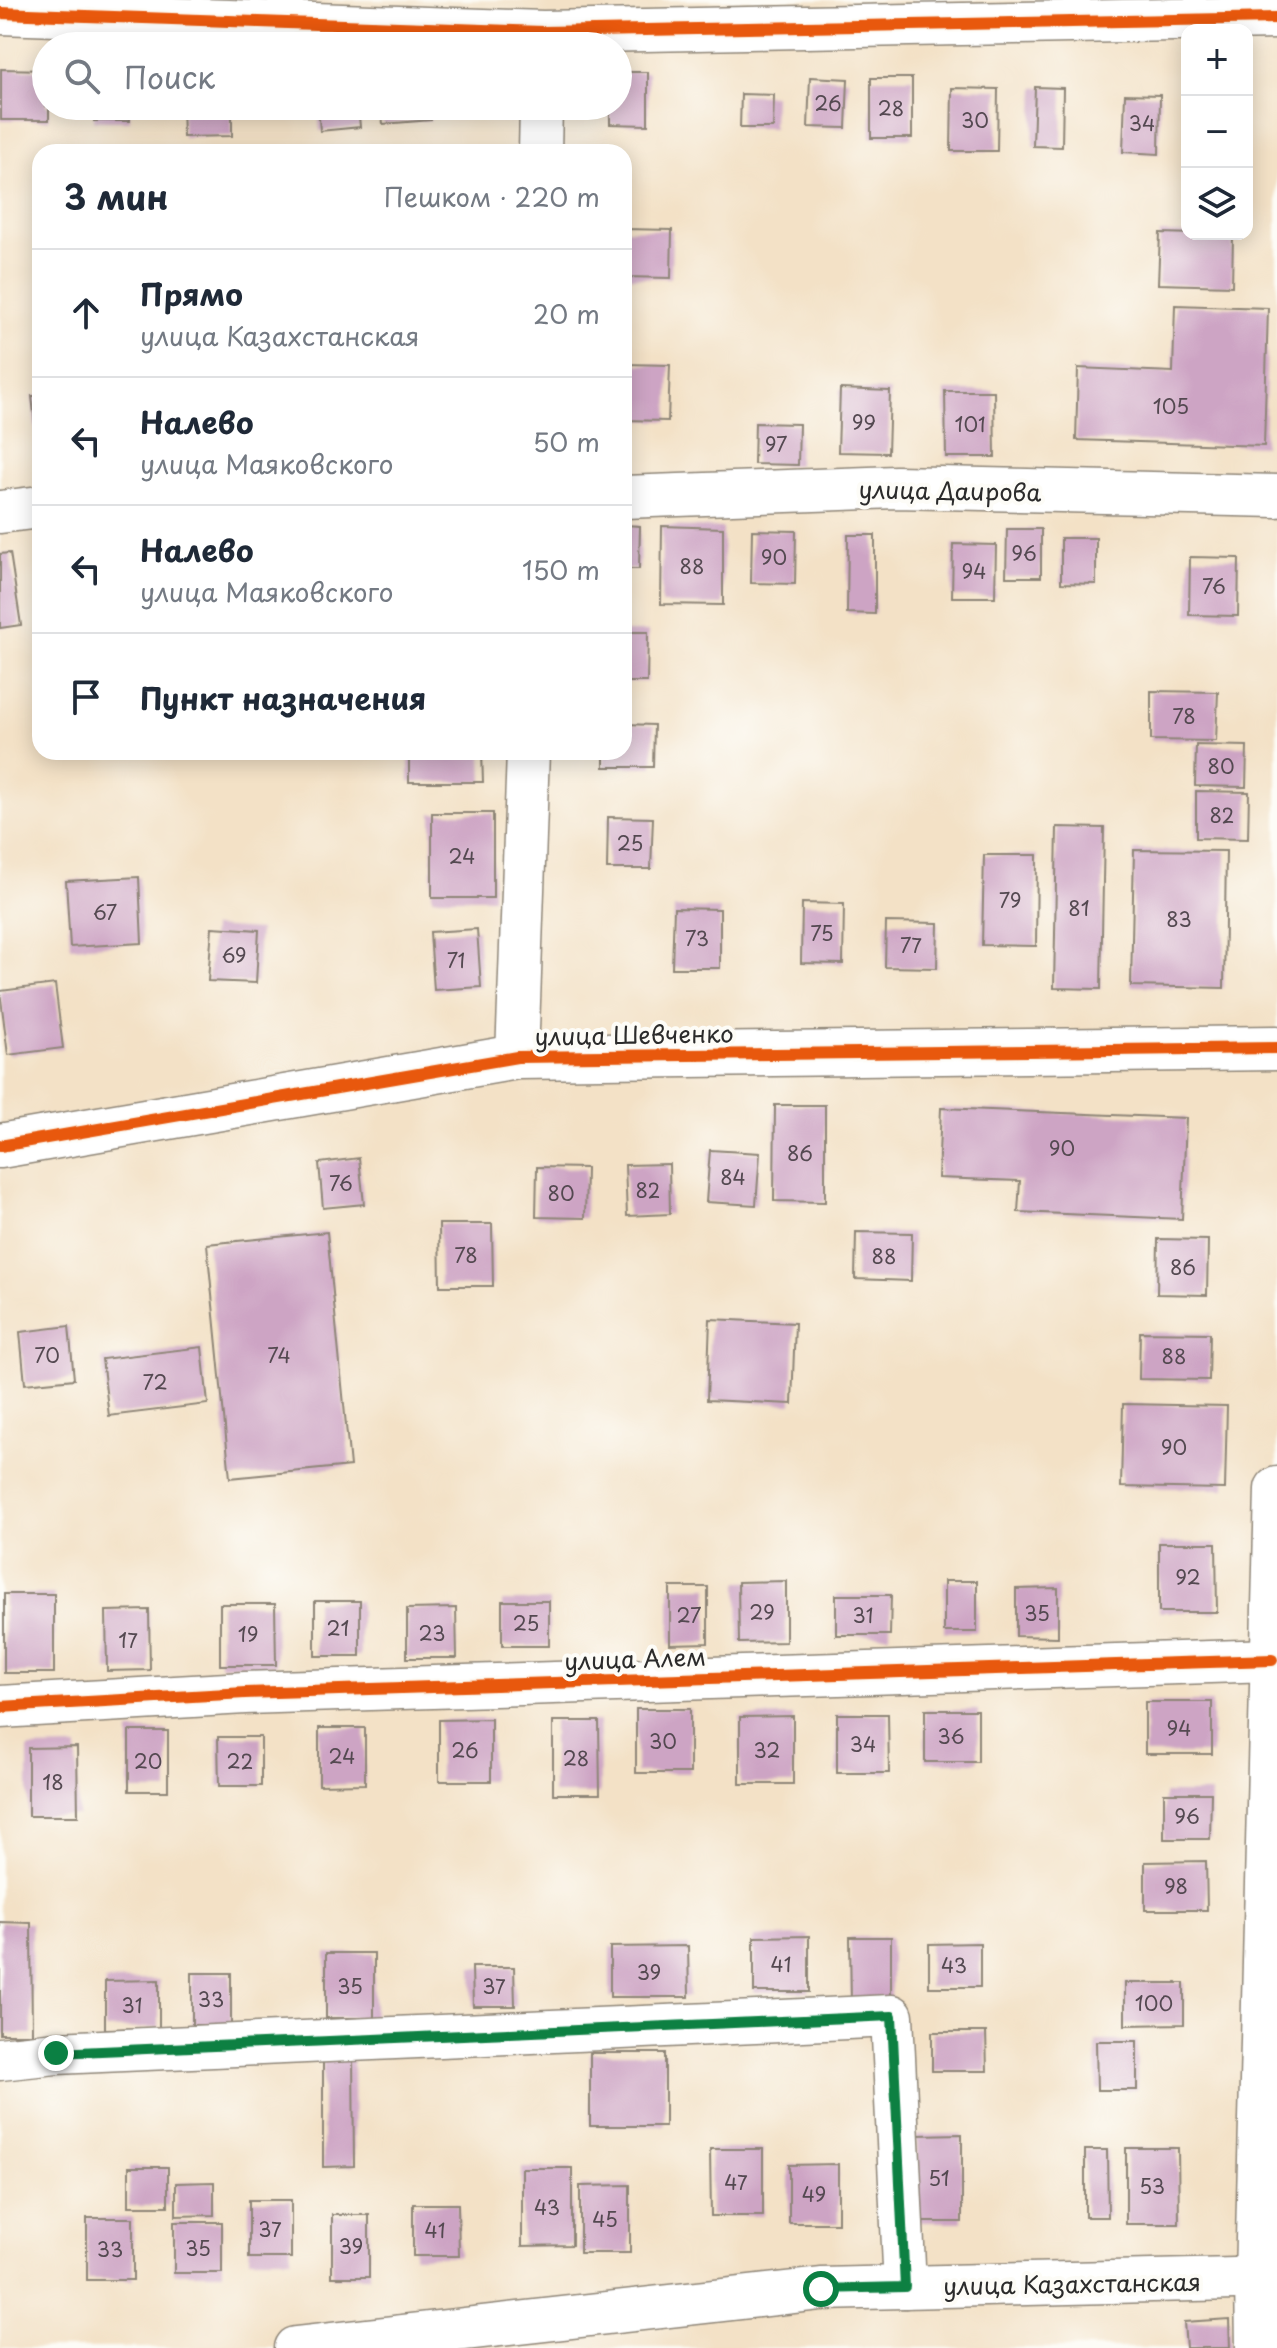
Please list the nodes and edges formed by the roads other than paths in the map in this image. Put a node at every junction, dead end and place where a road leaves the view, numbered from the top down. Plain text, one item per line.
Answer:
1 (0, 13) edge
2 (1277, 18) edge
3 (543, 26) edge
4 (541, 120) edge
5 (540, 144) edge
6 (1277, 496) edge
7 (632, 497) edge
8 (32, 508) edge
9 (0, 512) edge
10 (528, 760) edge
11 (1277, 1048) edge
12 (517, 1057) junction
13 (0, 1146) edge
14 (1277, 1492) edge
15 (1272, 1660) junction
16 (0, 1707) edge
17 (1272, 1844) edge
18 (0, 2059) edge
19 (1267, 2278) edge
20 (905, 2287) junction
21 (295, 2348) edge
22 (1258, 2348) edge

1 - 3 street
2 - 3 street
4 - 5 street
6 - 7 street, улица Даирова
8 - 9 street
10 - 12 street
11 - 12 street, улица Шевченко
12 - 13 street, улица Шевченко
14 - 15 street
15 - 16 street, улица Алем
15 - 17 street
17 - 19 street
18 - 20 street
19 - 20 street, улица Казахстанская
19 - 22 street
20 - 21 street, улица Казахстанская

